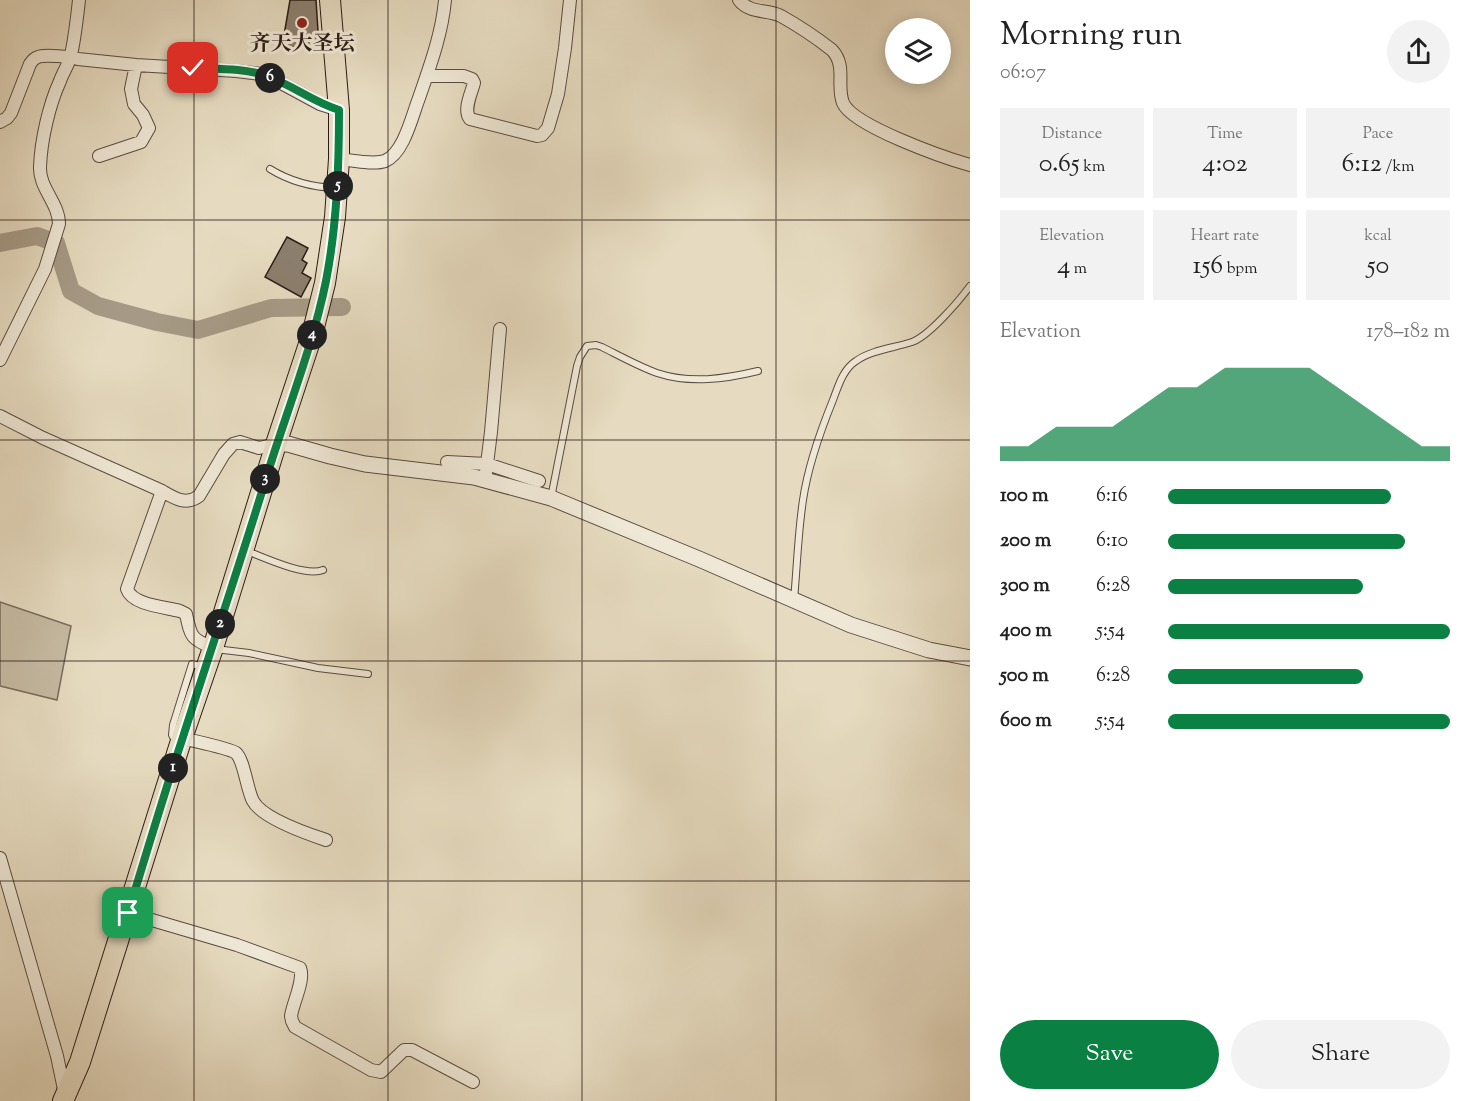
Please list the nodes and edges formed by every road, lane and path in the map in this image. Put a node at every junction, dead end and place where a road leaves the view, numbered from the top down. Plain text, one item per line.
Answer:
1 (79, 0) edge
2 (330, 0) edge
3 (445, 0) edge
4 (570, 0) edge
5 (739, 0) edge
6 (71, 57) junction
7 (136, 65) junction
8 (427, 76) junction
9 (339, 110) junction
10 (2, 119) edge
11 (99, 156) dead end
12 (339, 159) junction
13 (970, 165) edge
14 (270, 170) dead end
15 (338, 188) junction
16 (970, 286) edge
17 (500, 329) dead end
18 (0, 360) edge
19 (758, 371) dead end
20 (1, 421) edge
21 (276, 444) junction
22 (447, 462) dead end
23 (487, 464) junction
24 (485, 480) junction
25 (539, 481) dead end
26 (162, 491) junction
27 (551, 498) junction
28 (244, 550) junction
29 (323, 570) dead end
30 (794, 600) junction
31 (213, 648) junction
32 (970, 658) edge
33 (368, 674) dead end
34 (181, 741) junction
35 (326, 840) dead end
36 (0, 858) edge
37 (128, 913) junction
38 (472, 1082) dead end
39 (67, 1099) edge

1 - 6 street
2 - 9 main road
3 - 8 street
4 - 8 street
5 - 13 street
6 - 7 street
6 - 10 street
6 - 18 street
7 - 9 street
7 - 11 street
8 - 12 street
9 - 12 main road
12 - 15 main road
14 - 15 lane
15 - 21 main road
16 - 30 lane
17 - 23 street
19 - 27 lane
20 - 26 street
21 - 24 street
21 - 26 street
21 - 28 main road
22 - 23 street
23 - 24 street
23 - 25 street
24 - 27 street
26 - 31 street
27 - 30 street
28 - 29 lane
28 - 31 main road
30 - 32 street
31 - 33 lane
31 - 34 main road
34 - 35 street
34 - 37 main road
36 - 39 street
37 - 38 street
37 - 39 main road

